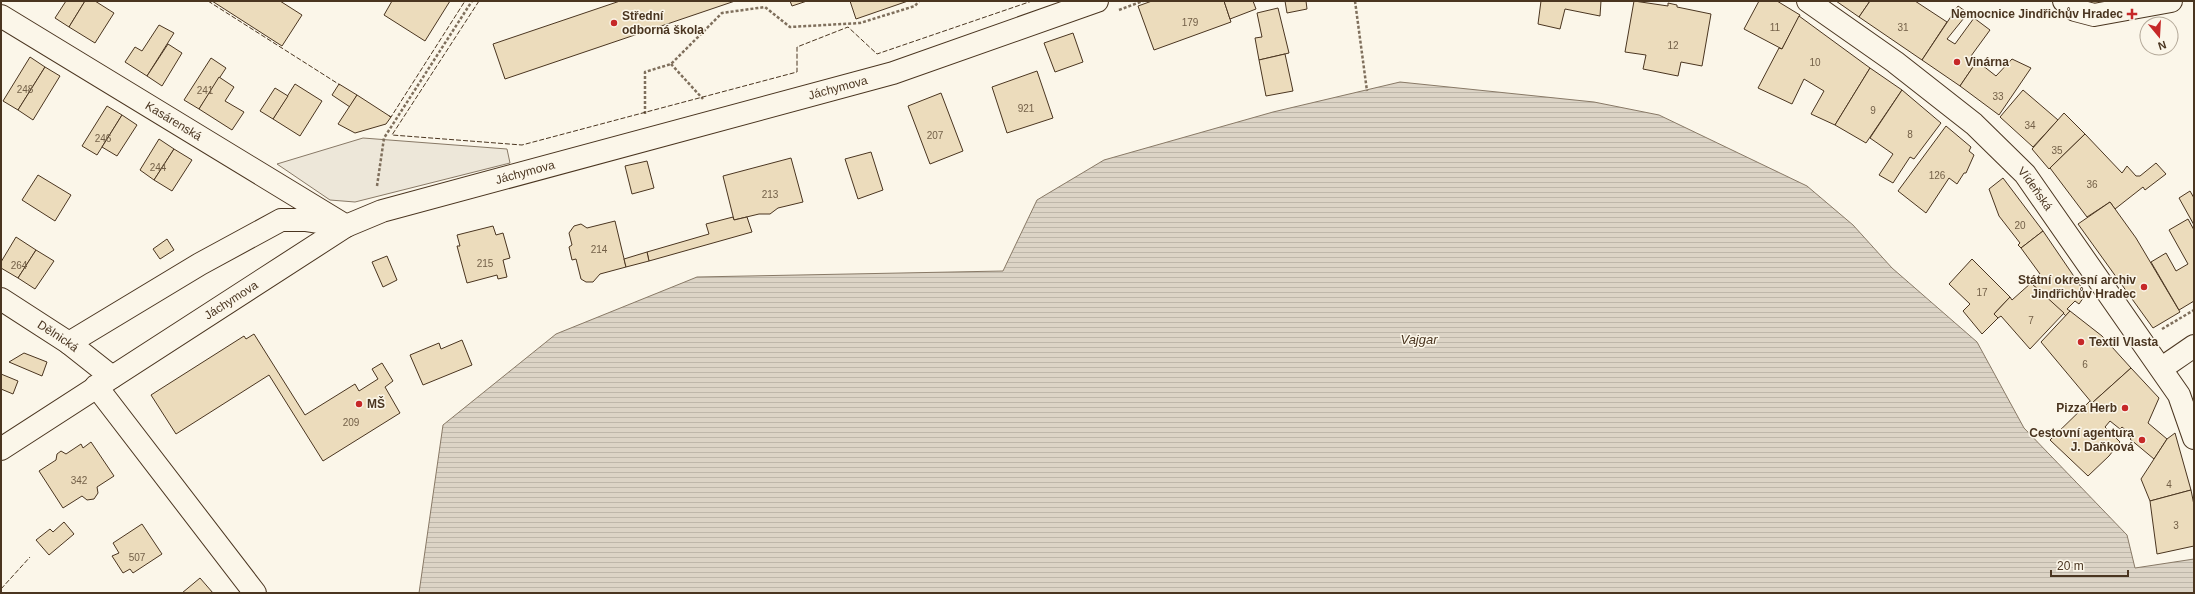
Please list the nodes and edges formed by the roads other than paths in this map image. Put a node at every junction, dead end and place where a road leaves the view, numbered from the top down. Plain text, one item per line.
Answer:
1 (1097, 1) edge
2 (1808, 1) edge
3 (2064, 1) edge
4 (2172, 1) edge
5 (1, 16) edge
6 (346, 226) junction
7 (1, 299) edge
8 (69, 342) junction
9 (2194, 346) edge
10 (2162, 368) junction
11 (104, 381) junction
12 (2194, 438) edge
13 (1, 449) edge
14 (255, 593) edge

1 - 6 street, Jáchymova
2 - 10 street, Vídeňská
3 - 4 street
5 - 6 street, Kasárenská
6 - 8 street
6 - 11 street, Jáchymova
7 - 8 street, Dělnická
8 - 11 street, Dělnická
9 - 10 street
10 - 12 street, Vídeňská
11 - 13 street, Jáchymova
11 - 14 street, Dělnická

